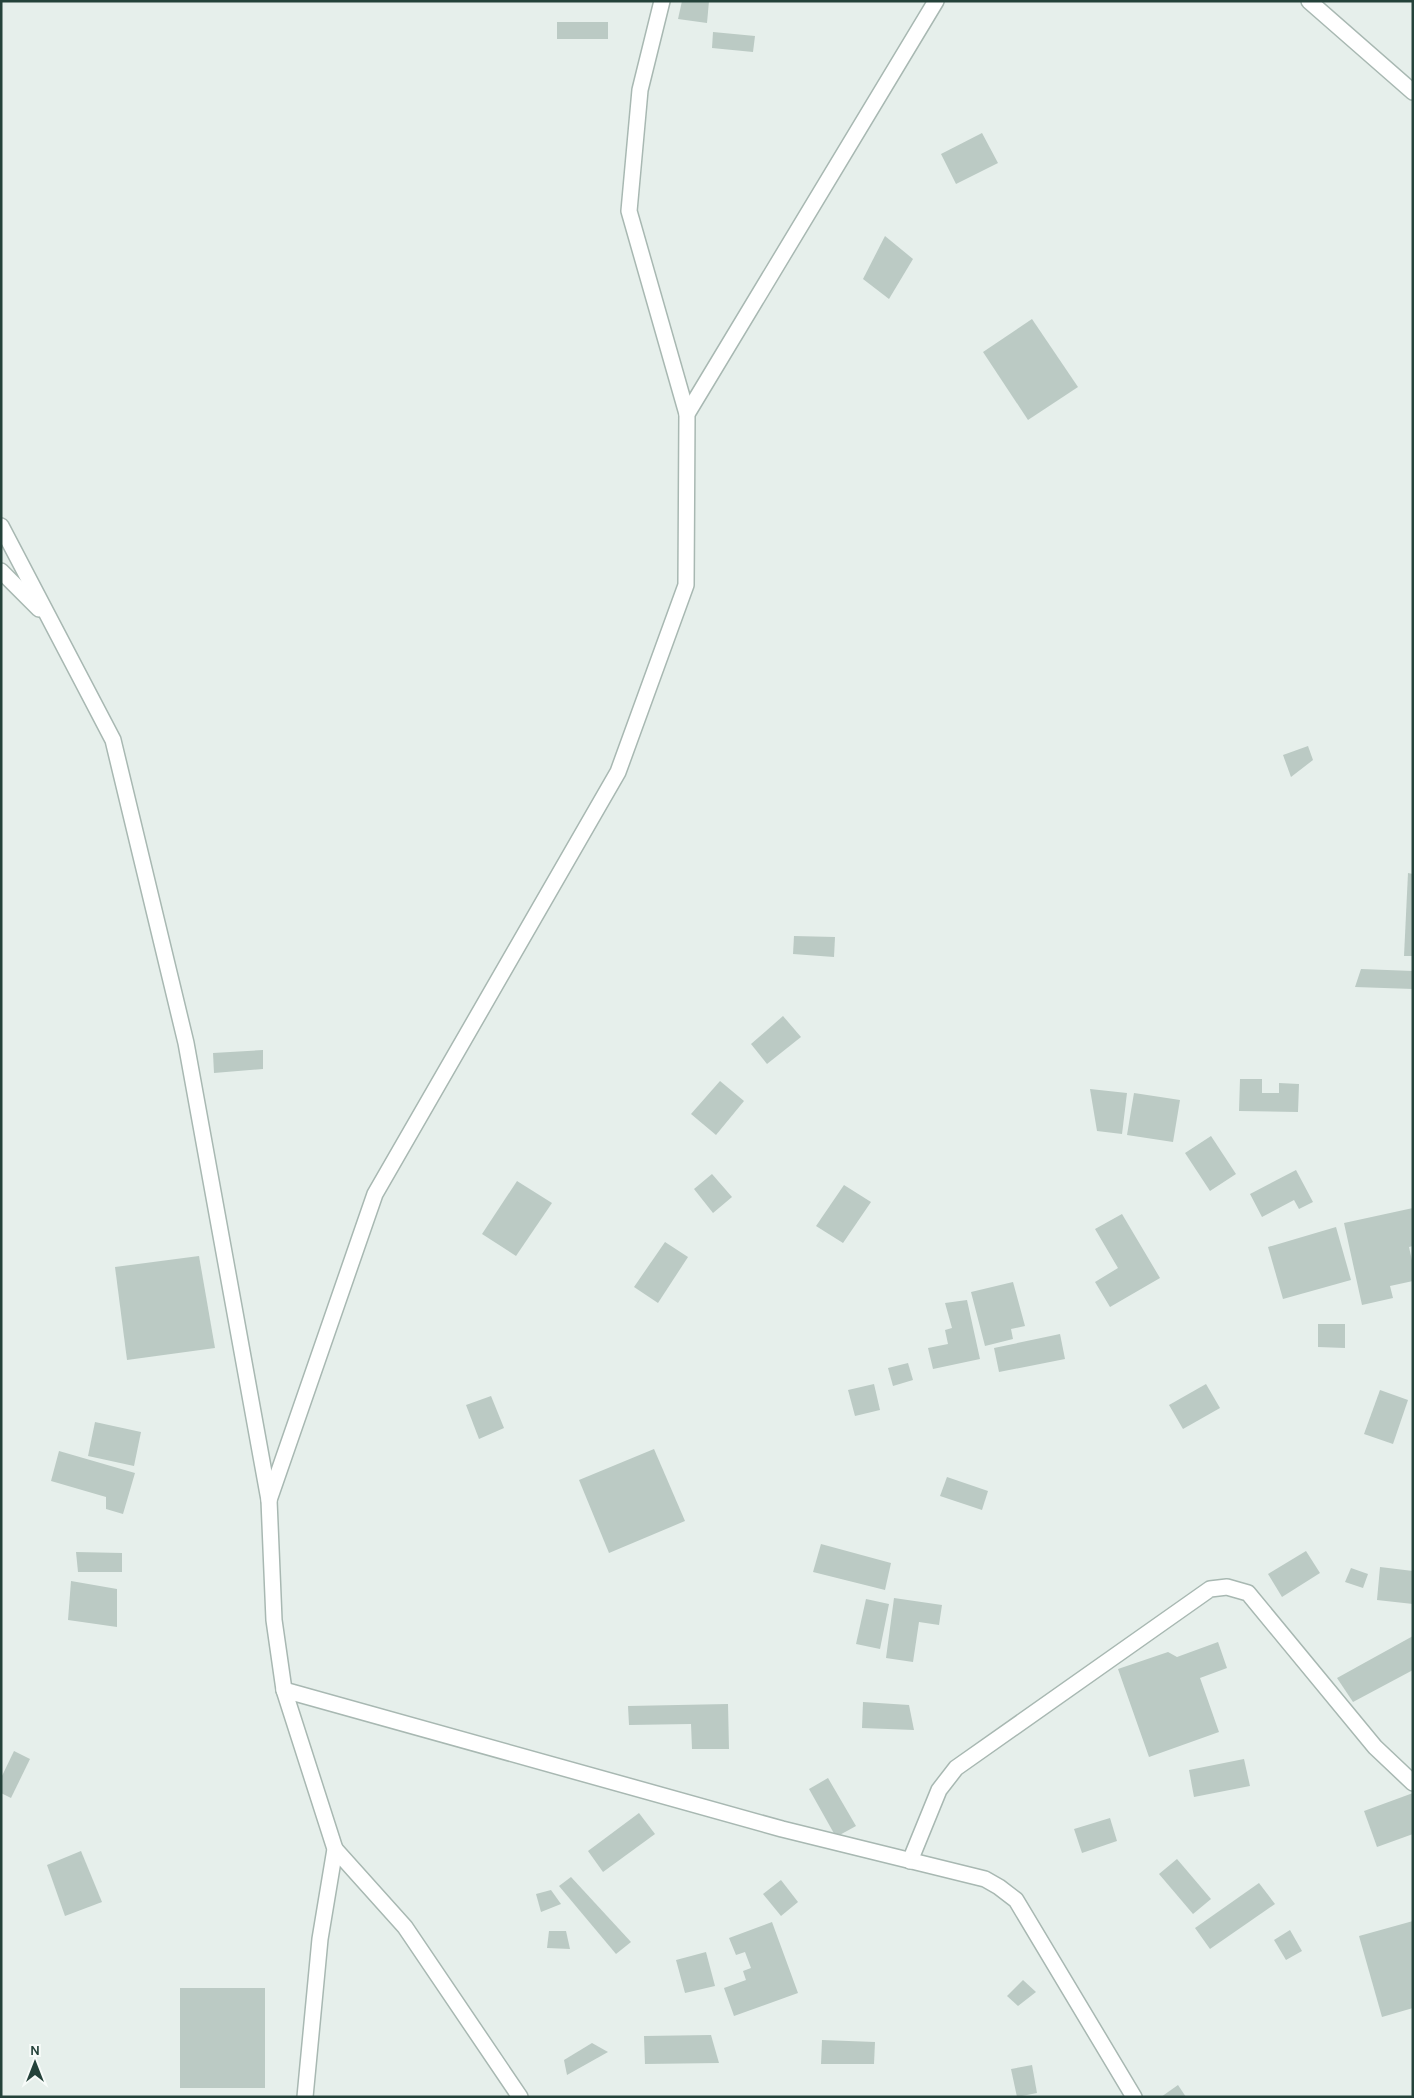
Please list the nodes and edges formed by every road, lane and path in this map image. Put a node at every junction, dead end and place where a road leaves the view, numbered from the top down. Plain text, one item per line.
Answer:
1 (662, 1) edge
2 (936, 1) edge
3 (1309, 1) edge
4 (1413, 92) edge
5 (687, 414) junction
6 (1, 526) edge
7 (1, 571) edge
8 (49, 619) junction
9 (269, 1500) junction
10 (284, 1690) junction
11 (1413, 1783) edge
12 (335, 1848) junction
13 (910, 1861) junction
14 (305, 2097) edge
15 (520, 2097) edge
16 (1134, 2097) edge

1 - 5 street
2 - 5 street
3 - 4 street
5 - 9 street
6 - 8 street
7 - 8 street
8 - 9 street
9 - 10 street
10 - 12 street
10 - 13 street
11 - 13 street
12 - 14 street
12 - 15 street
13 - 16 street

